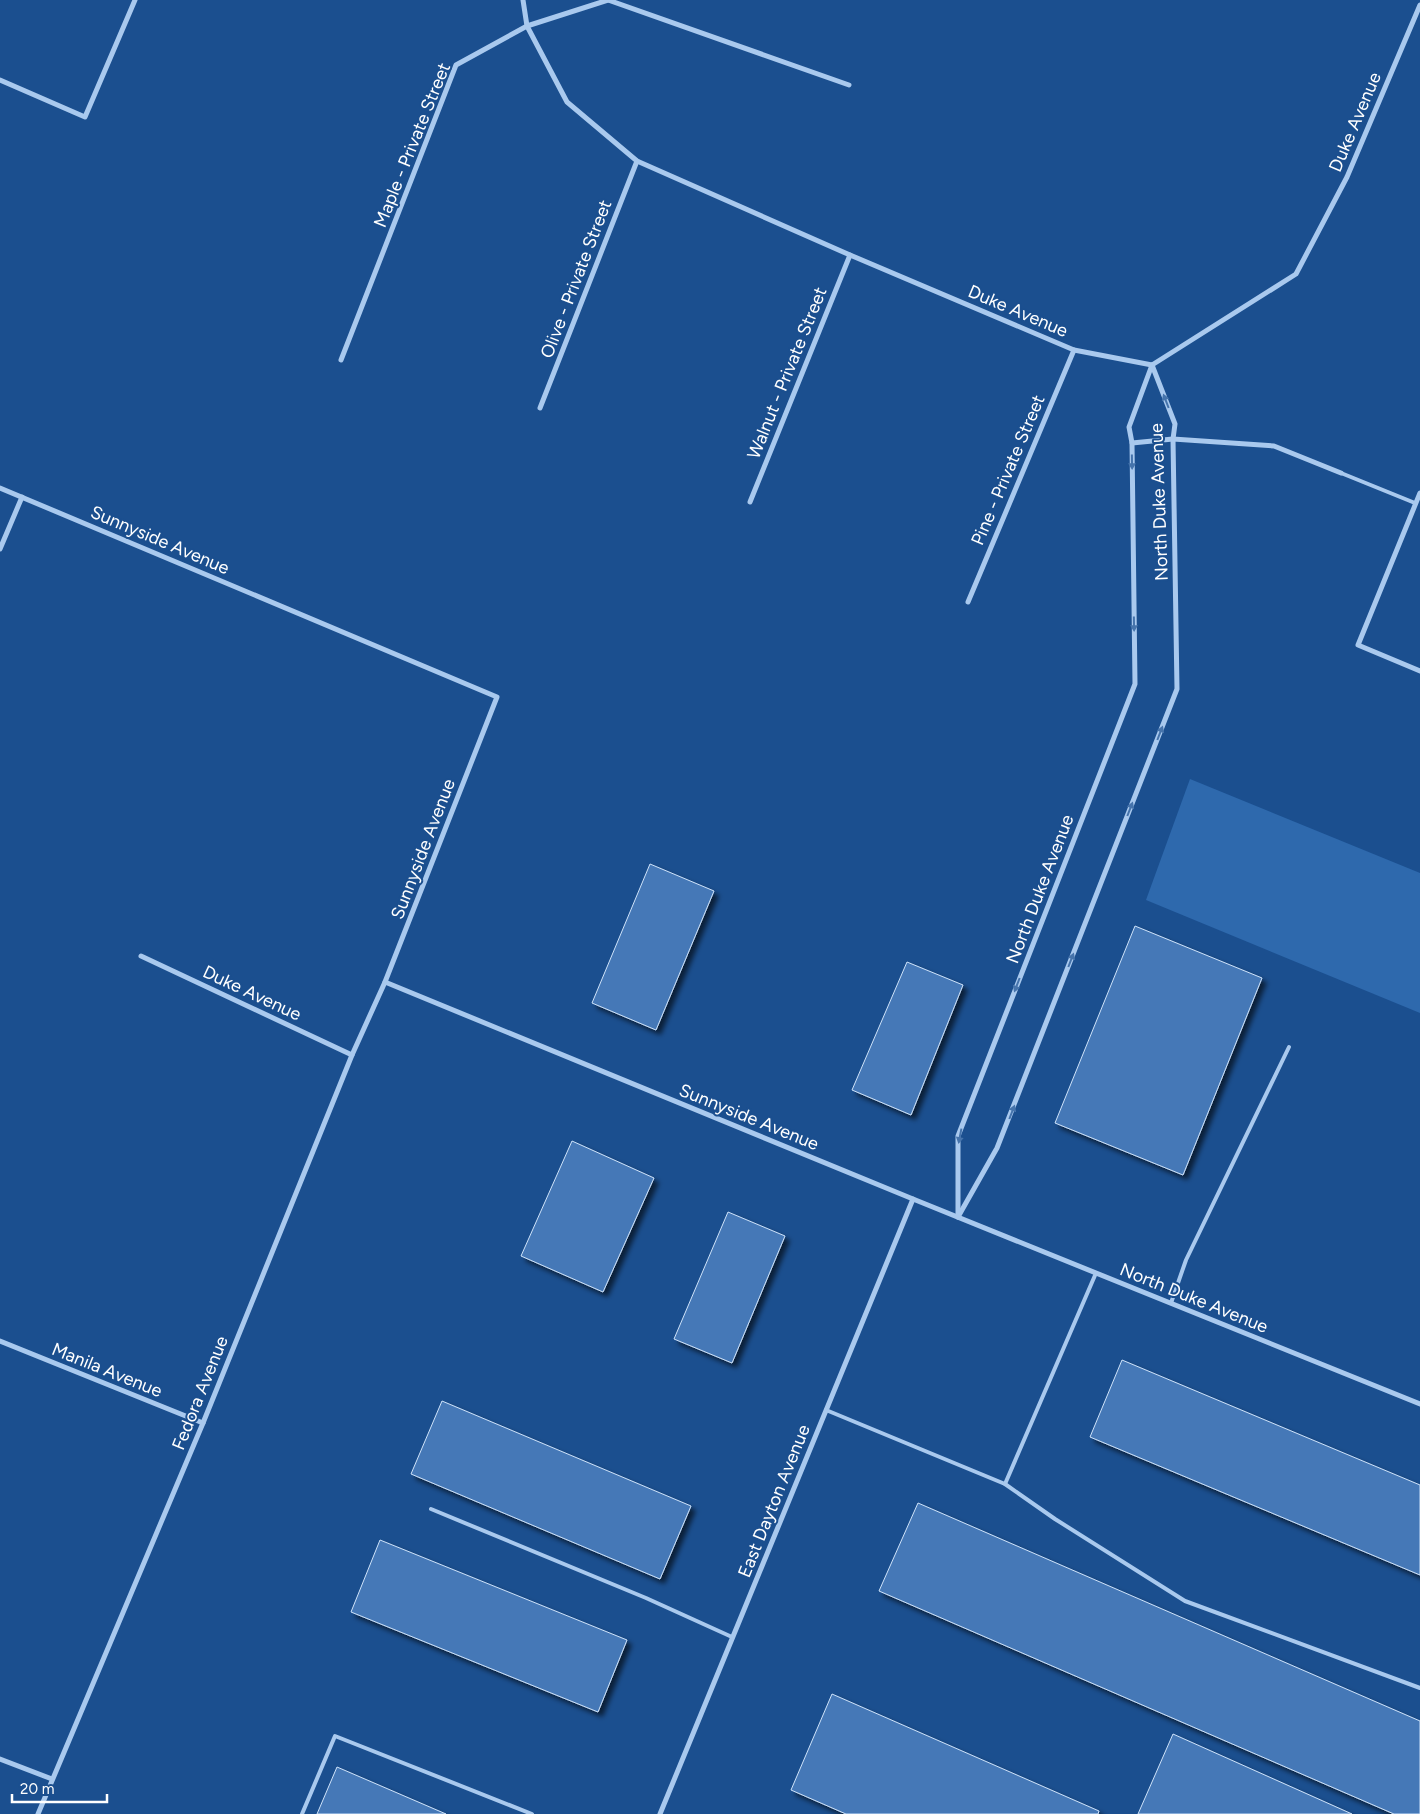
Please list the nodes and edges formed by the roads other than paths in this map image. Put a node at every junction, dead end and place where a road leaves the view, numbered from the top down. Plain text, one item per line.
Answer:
1 (135, 0) edge
2 (523, 0) edge
3 (608, 0) edge
4 (1420, 5) edge
5 (526, 26) junction
6 (0, 80) edge
7 (849, 85) dead end
8 (637, 161) junction
9 (850, 255) junction
10 (1074, 350) junction
11 (341, 360) dead end
12 (1152, 365) junction
13 (540, 408) dead end
14 (1173, 439) junction
15 (1132, 443) junction
16 (1341, 473) joint
17 (0, 488) edge
18 (1420, 492) edge
19 (22, 497) junction
20 (750, 502) dead end
21 (1415, 503) junction
22 (0, 549) edge
23 (968, 602) dead end
24 (1420, 671) edge
25 (141, 956) dead end
26 (385, 982) junction
27 (1288, 1047) dead end
28 (352, 1055) junction
29 (913, 1199) junction
30 (958, 1217) junction
31 (1096, 1273) junction
32 (1171, 1303) junction
33 (0, 1342) edge
34 (1420, 1404) edge
35 (826, 1410) junction
36 (203, 1423) junction
37 (1005, 1484) junction
38 (431, 1509) dead end
39 (732, 1638) junction
40 (1420, 1688) edge
41 (0, 1759) edge
42 (52, 1780) junction
43 (38, 1814) edge
44 (302, 1814) edge
45 (532, 1814) edge
46 (660, 1814) edge

1 - 6 street
2 - 5 street, Duke Avenue
3 - 5 street, Maple - Private Street
3 - 7 street, Maple - Private Street
4 - 12 street, Duke Avenue
5 - 8 street, Duke Avenue
5 - 11 street, Maple - Private Street
8 - 9 street, Duke Avenue
8 - 13 street, Olive - Private Street
9 - 10 street, Duke Avenue
9 - 20 street, Walnut - Private Street
10 - 12 street, Duke Avenue
10 - 23 street, Pine - Private Street
14 -> 12 street, North Duke Avenue
12 - 15 street, North Duke Avenue
14 - 15 street
14 - 16 street
30 -> 14 street, North Duke Avenue
15 -> 30 street, North Duke Avenue
16 - 21 lane
17 - 19 street, Sunnyside Avenue
18 - 21 street
19 - 22 street
19 - 26 street, Sunnyside Avenue
21 - 24 street
25 - 28 street, Duke Avenue
26 - 28 street, Fedora Avenue
26 - 29 street, Sunnyside Avenue
27 - 32 lane
28 - 36 street, Fedora Avenue
29 - 30 street, North Duke Avenue
29 - 35 street, East Dayton Avenue
30 - 31 street, North Duke Avenue
31 - 32 street, North Duke Avenue
31 - 37 lane
32 - 34 street, North Duke Avenue
33 - 36 street, Manila Avenue
35 - 37 lane
35 - 39 street, East Dayton Avenue
36 - 42 street, Fedora Avenue
37 - 40 lane
38 - 39 lane
39 - 46 street, East Dayton Avenue
41 - 42 street
42 - 43 street, Fedora Avenue
44 - 45 lane

